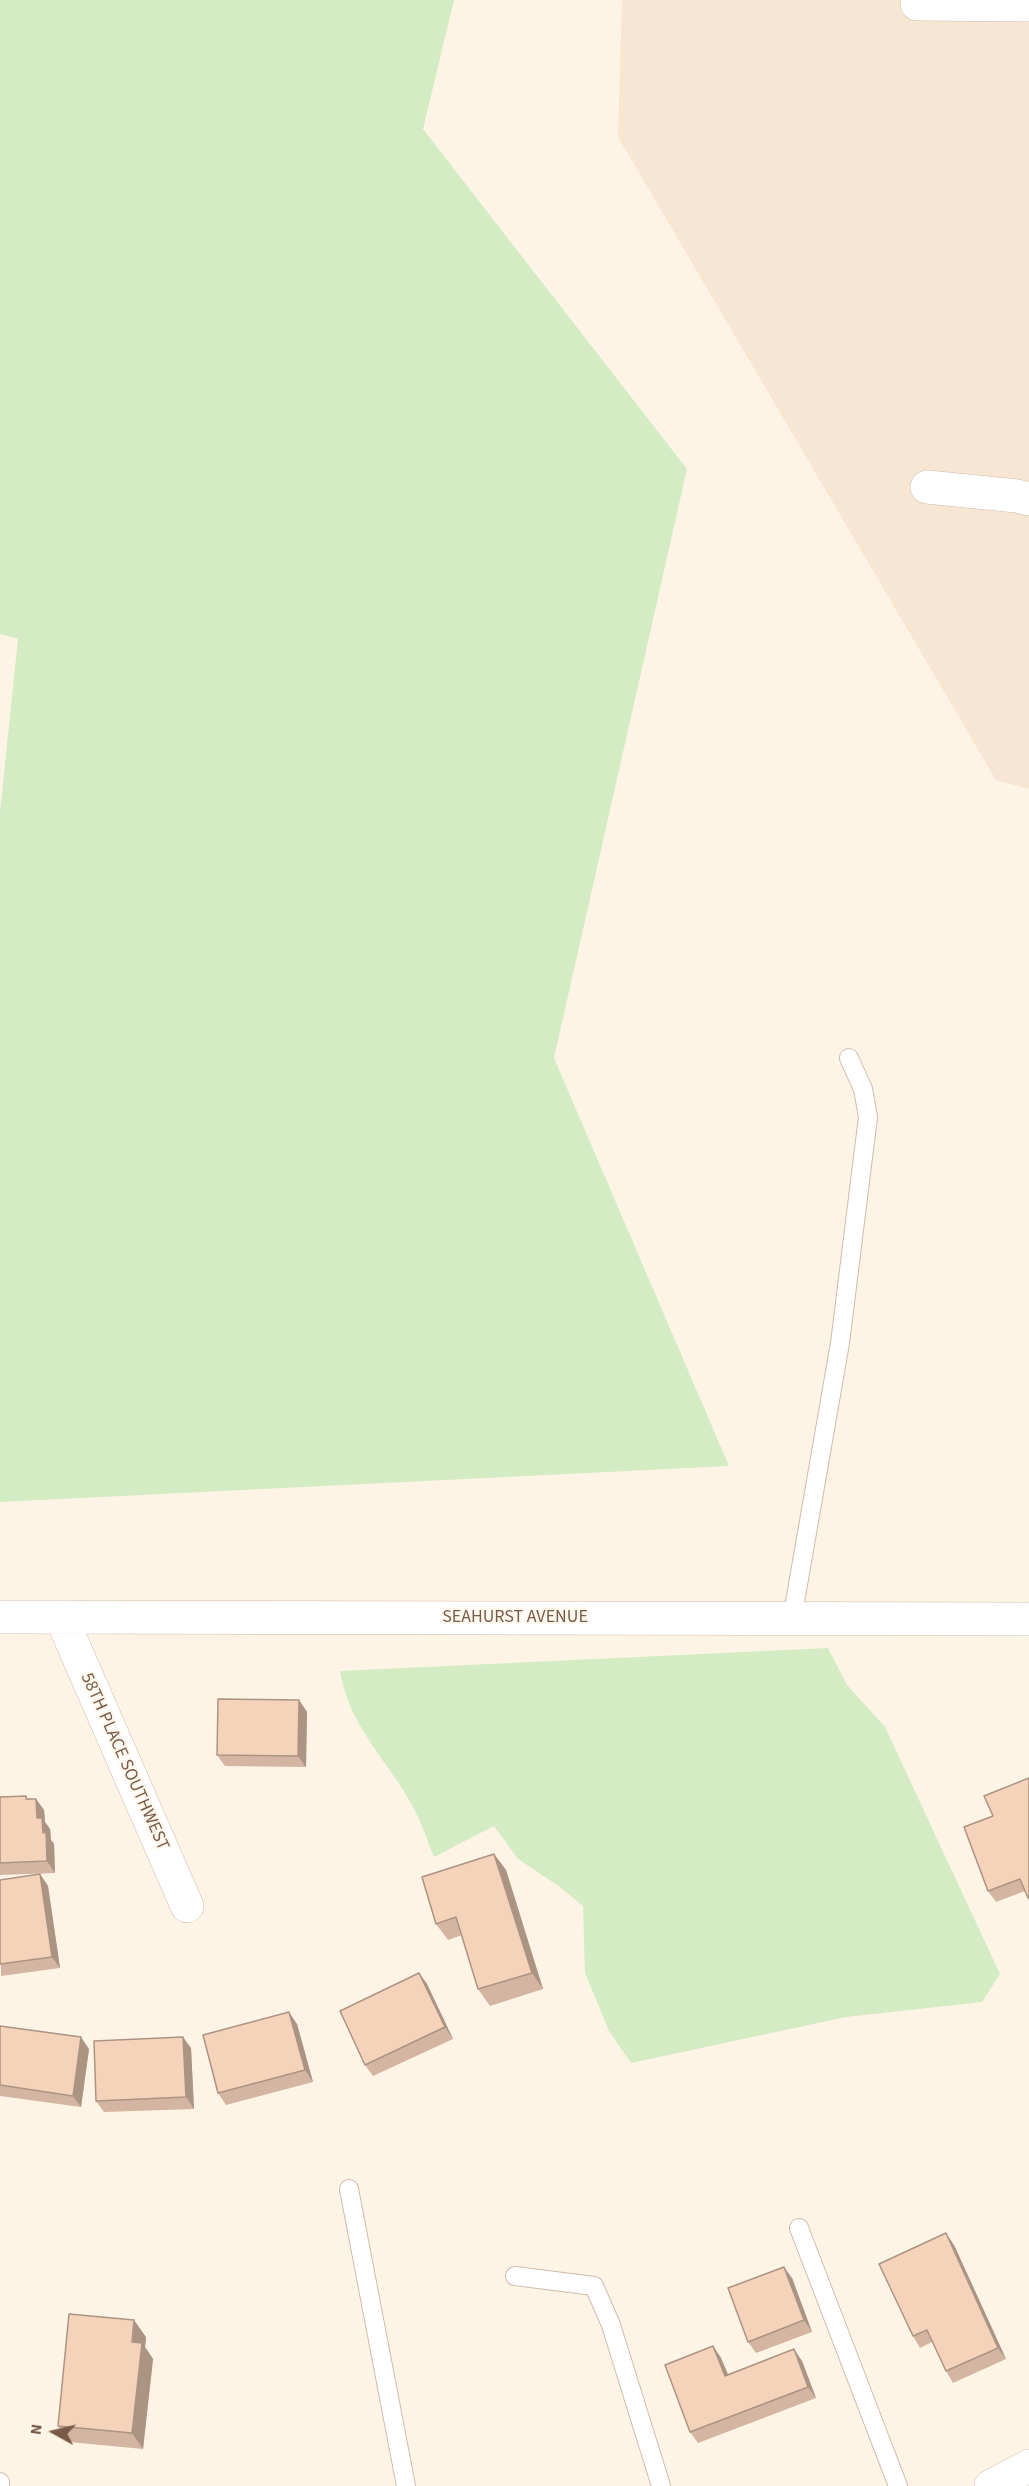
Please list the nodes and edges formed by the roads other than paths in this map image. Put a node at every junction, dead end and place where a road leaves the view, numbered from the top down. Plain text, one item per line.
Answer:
1 (917, 4) dead end
2 (1029, 5) edge
3 (927, 487) dead end
4 (1029, 499) edge
5 (849, 1058) dead end
6 (0, 1617) edge
7 (61, 1617) junction
8 (792, 1619) junction
9 (1029, 1619) edge
10 (187, 1906) dead end
11 (350, 2189) dead end
12 (799, 2228) dead end
13 (515, 2276) dead end
14 (1029, 2466) edge
15 (406, 2486) edge
16 (661, 2486) edge
17 (898, 2486) edge
18 (992, 2486) edge

1 - 2 street
3 - 4 street
5 - 8 lane
6 - 7 street, SEAHURST AVENUE
7 - 8 street, SEAHURST AVENUE
7 - 10 street, 58TH PLACE SOUTHWEST
8 - 9 street, SEAHURST AVENUE
11 - 15 lane
12 - 17 lane
13 - 16 lane
14 - 18 street

